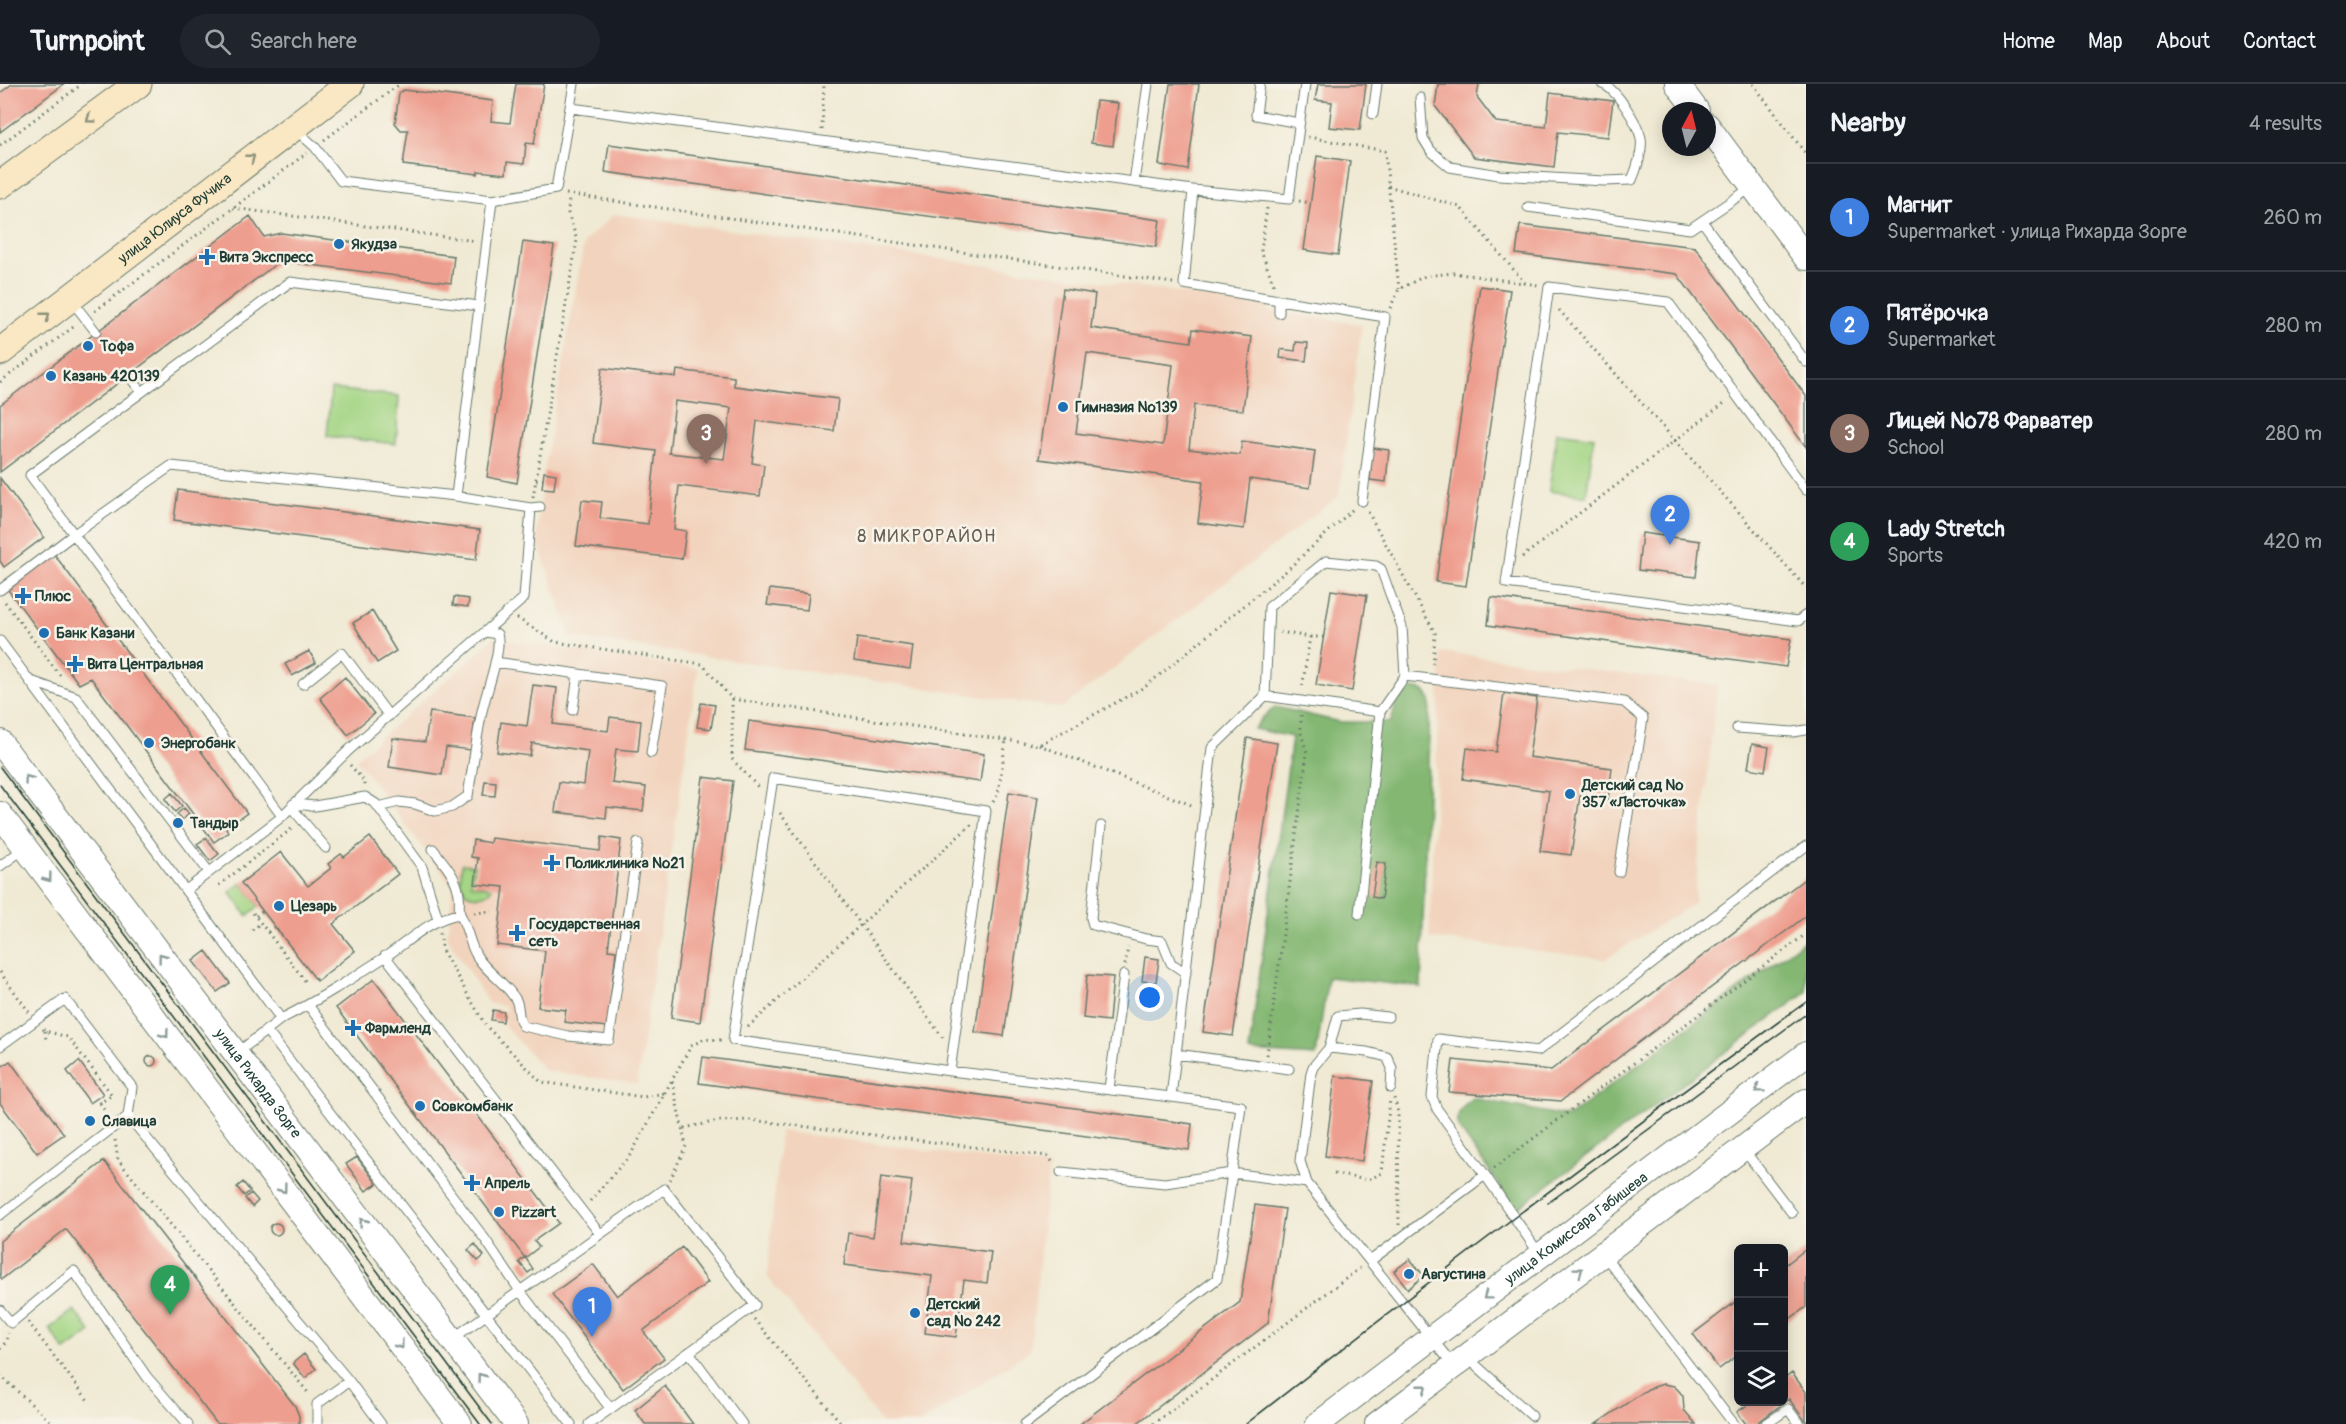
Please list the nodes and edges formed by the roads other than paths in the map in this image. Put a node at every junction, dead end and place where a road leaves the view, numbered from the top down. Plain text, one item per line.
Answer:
1 (138, 84) edge
2 (350, 84) edge
3 (574, 84) edge
4 (1148, 84) edge
5 (1260, 84) edge
6 (1305, 84) edge
7 (1377, 84) edge
8 (1602, 84) edge
9 (1677, 84) edge
10 (1420, 98) dead end
11 (1690, 102) edge
12 (571, 108) junction
13 (1373, 114) dead end
14 (1299, 123) junction
15 (292, 126) junction
16 (1716, 137) edge
17 (1134, 182) junction
18 (0, 185) edge
19 (1753, 186) junction
20 (1193, 190) junction
21 (492, 200) junction
22 (1528, 207) dead end
23 (1702, 221) junction
24 (1806, 258) edge
25 (1280, 300) junction
26 (479, 306) junction
27 (77, 308) junction
28 (1279, 313) dead end
29 (96, 332) dead end
30 (0, 352) edge
31 (1806, 362) edge
32 (128, 375) dead end
33 (142, 392) junction
34 (1806, 490) edge
35 (456, 496) junction
36 (1362, 501) road end
37 (73, 535) junction
38 (0, 590) edge
39 (1806, 615) edge
40 (486, 632) junction
41 (0, 641) edge
42 (495, 662) junction
43 (578, 674) junction
44 (1405, 676) junction
45 (30, 681) junction
46 (303, 684) dead end
47 (1265, 696) junction
48 (573, 710) dead end
49 (1380, 712) junction
50 (389, 716) junction
51 (1737, 728) dead end
52 (1806, 730) edge
53 (0, 742) edge
54 (651, 753) dead end
55 (292, 806) junction
56 (378, 807) junction
57 (0, 814) edge
58 (282, 816) junction
59 (1101, 826) dead end
60 (638, 843) dead end
61 (1806, 846) edge
62 (25, 848) junction
63 (326, 848) dead end
64 (433, 849) dead end
65 (0, 866) edge
66 (209, 872) junction
67 (1619, 872) dead end
68 (186, 890) junction
69 (460, 914) junction
70 (1359, 914) dead end
71 (438, 919) junction
72 (385, 957) junction
73 (1186, 973) junction
74 (1124, 975) road end
75 (308, 1005) junction
76 (1388, 1017) dead end
77 (281, 1019) junction
78 (266, 1030) junction
79 (0, 1046) edge
80 (1329, 1048) junction
81 (236, 1054) junction
82 (1176, 1054) junction
83 (1806, 1054) edge
84 (1289, 1069) dead end
85 (950, 1071) junction
86 (1391, 1088) road end
87 (1109, 1089) junction
88 (1171, 1097) junction
89 (1806, 1101) edge
90 (128, 1116) junction
91 (1742, 1149) junction
92 (1061, 1172) road end
93 (1232, 1173) junction
94 (1485, 1175) junction
95 (1307, 1183) junction
96 (1792, 1213) dead end
97 (0, 1215) edge
98 (600, 1234) junction
99 (1602, 1253) junction
100 (1540, 1255) junction
101 (1370, 1261) junction
102 (520, 1291) junction
103 (0, 1310) edge
104 (485, 1316) junction
105 (1431, 1338) junction
106 (452, 1339) junction
107 (689, 1352) junction
108 (1460, 1360) junction
109 (349, 1381) junction
110 (610, 1408) junction
111 (1532, 1416) dead end
112 (188, 1424) edge
113 (317, 1424) edge
114 (381, 1424) edge
115 (460, 1424) edge
116 (516, 1424) edge
117 (570, 1424) edge
118 (589, 1424) edge
119 (742, 1424) edge
120 (1025, 1424) edge
121 (1318, 1424) edge
122 (1377, 1424) edge
123 (1734, 1424) edge
124 (1766, 1424) edge
125 (1799, 1424) edge

1 -> 18 main road
2 - 15 main road, улица Юлиуса Фучика
3 - 12 lane
4 - 17 lane
5 - 14 lane
6 - 14 lane
7 - 13 lane
8 - 10 lane
9 - 11 street
12 - 17 lane
12 - 21 lane
14 - 20 lane
15 - 21 lane
27 -> 15 main road, улица Юлиуса Фучика
16 - 19 street
17 - 20 lane
19 - 23 lane
19 - 24 street
20 - 25 lane
21 - 26 lane
22 - 23 lane
23 - 31 lane
25 - 28 lane
25 - 36 lane
26 - 33 lane
26 - 35 lane
27 - 29 lane
30 -> 27 main road, улица Юлиуса Фучика
32 - 33 lane
33 - 37 lane
34 - 39 lane
35 - 37 lane
35 - 40 lane
37 - 38 lane
37 - 58 lane
40 - 42 lane
40 - 50 lane
41 - 45 lane
42 - 43 lane
42 - 56 lane
43 - 48 lane
43 - 54 lane
44 - 47 lane
44 - 49 lane
44 - 67 lane
45 - 66 lane
45 - 68 lane
46 - 50 lane
47 - 49 lane
47 - 73 lane
49 - 70 lane
50 - 55 lane
51 - 52 lane
81 -> 53 street, улица Рихарда Зорге
55 - 56 lane
55 - 58 lane
55 - 63 lane
56 - 71 lane
57 - 62 street
58 - 66 lane
59 - 73 lane
60 - 69 lane
61 - 94 lane
62 - 65 lane
62 -> 115 street
64 - 69 lane
66 - 68 lane
68 - 77 lane
69 - 71 lane
71 - 72 lane
72 - 75 lane
72 - 98 lane
73 - 82 lane
74 - 87 lane
75 - 77 lane
75 - 102 lane
76 - 80 lane
77 - 78 lane
78 - 81 lane
78 - 104 lane
79 - 90 lane
80 - 86 lane
80 - 95 lane
106 -> 81 street, улица Рихарда Зорге
82 - 84 lane
82 - 88 lane
83 -> 100 street, улица Комиссара Габишева
85 - 85 lane
85 - 87 lane
87 - 88 lane
88 - 93 lane
89 - 91 street
90 - 97 lane
90 - 109 lane
91 - 96 lane
91 - 99 street
92 - 93 lane
93 - 95 lane
93 - 120 lane
94 - 100 lane
94 - 101 lane
95 - 101 lane
98 - 102 lane
98 - 107 lane
108 -> 99 street
99 - 123 lane
100 -> 105 street, улица Комиссара Габишева
101 - 105 lane
102 - 104 lane
102 - 110 lane
103 - 112 lane
104 - 106 lane
104 - 117 lane
105 - 108 lane
105 - 121 street, улица Комиссара Габишева
116 -> 106 street, улица Рихарда Зорге
107 - 110 lane
107 - 119 lane
108 - 111 lane
122 -> 108 street
109 - 113 lane
109 - 114 lane
110 - 118 lane
124 - 125 lane

